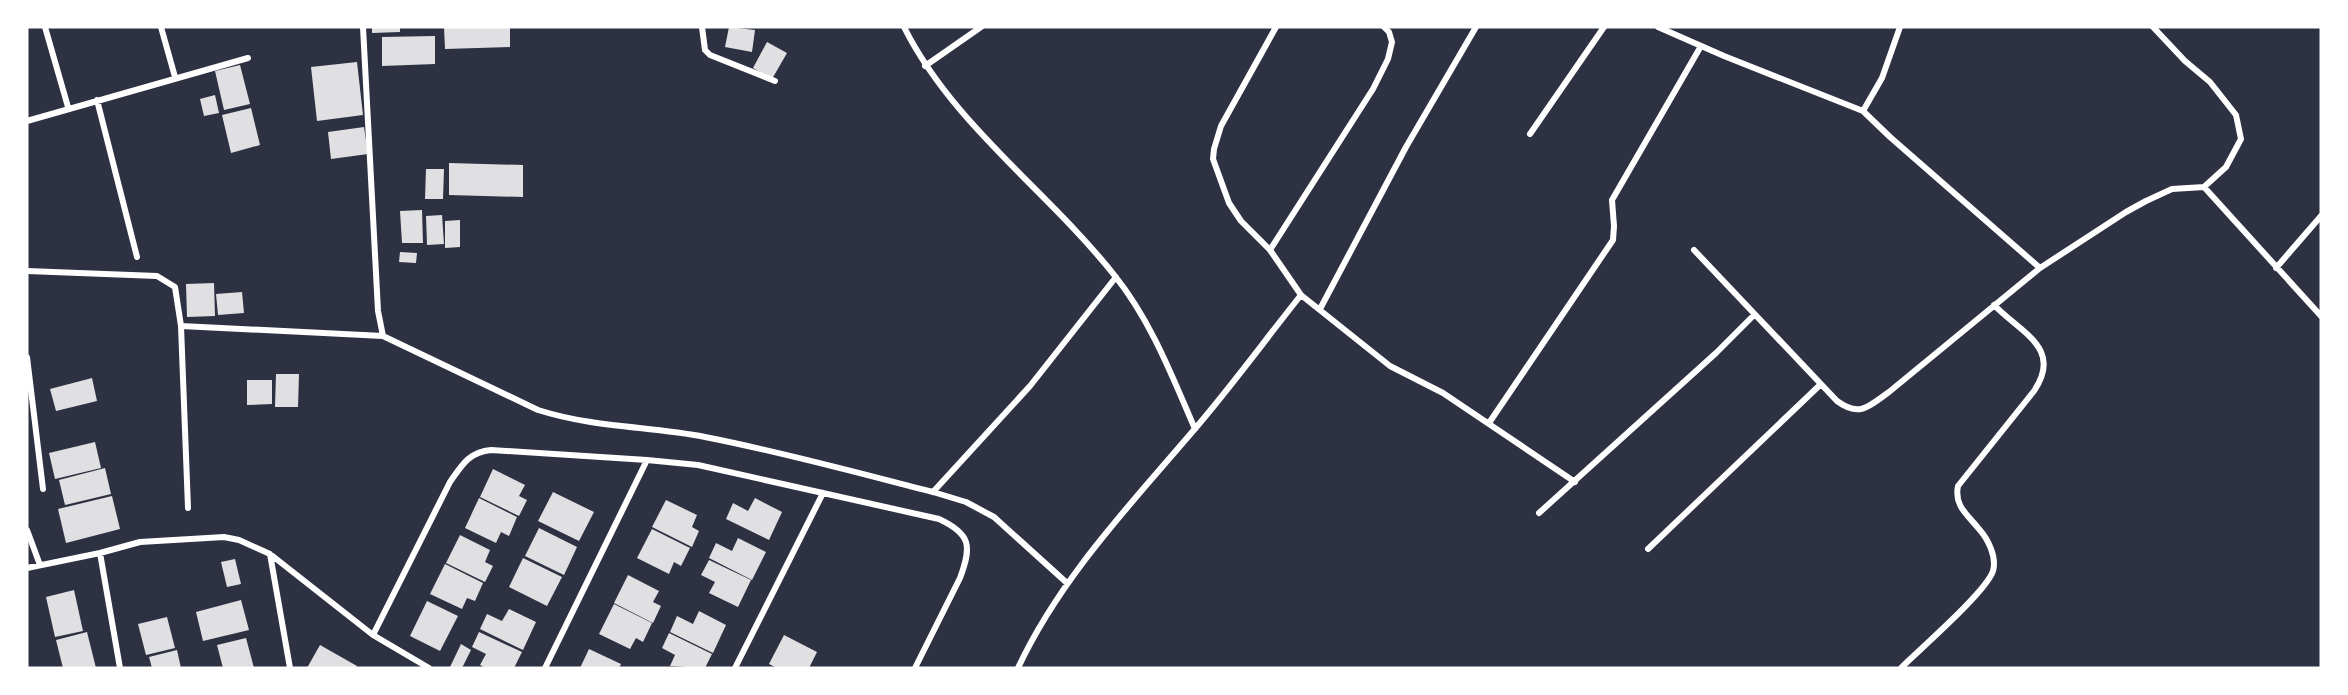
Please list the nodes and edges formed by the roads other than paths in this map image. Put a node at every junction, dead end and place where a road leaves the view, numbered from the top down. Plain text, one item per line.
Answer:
1 (45, 27) edge
2 (161, 27) edge
3 (363, 27) edge
4 (702, 27) edge
5 (903, 27) edge
6 (981, 27) edge
7 (1276, 27) edge
8 (1384, 27) edge
9 (1476, 27) edge
10 (1604, 27) edge
11 (1658, 27) edge
12 (1900, 27) edge
13 (2153, 27) edge
14 (1701, 46) junction
15 (249, 58) dead end
16 (925, 66) junction
17 (176, 77) junction
18 (775, 81) dead end
19 (97, 100) junction
20 (68, 108) junction
21 (1863, 111) junction
22 (27, 121) edge
23 (1530, 134) dead end
24 (2204, 187) junction
25 (2321, 216) edge
26 (1270, 250) junction
27 (1694, 250) dead end
28 (137, 257) dead end
29 (2040, 268) junction
30 (2276, 268) junction
31 (27, 271) edge
32 (1116, 277) junction
33 (1301, 296) junction
34 (1994, 305) junction
35 (1320, 309) junction
36 (1754, 315) junction
37 (2321, 316) edge
38 (181, 326) junction
39 (383, 336) junction
40 (27, 357) edge
41 (1821, 384) junction
42 (1489, 423) junction
43 (1195, 429) junction
44 (647, 460) junction
45 (1575, 482) junction
46 (43, 489) dead end
47 (933, 492) junction
48 (823, 493) junction
49 (188, 508) dead end
50 (1539, 513) dead end
51 (27, 530) edge
52 (1648, 549) dead end
53 (100, 553) junction
54 (270, 554) junction
55 (40, 565) junction
56 (27, 568) edge
57 (1067, 583) junction
58 (373, 635) junction
59 (120, 668) edge
60 (290, 668) edge
61 (429, 668) edge
62 (544, 668) edge
63 (735, 668) edge
64 (915, 668) edge
65 (1018, 668) edge
66 (1901, 668) edge

1 - 20 street
2 - 17 street
3 - 39 street
4 - 18 street
5 - 16 street
6 - 16 street
7 - 26 street
8 - 26 street
9 - 35 street
10 - 23 street
11 - 14 street
12 - 21 street
13 - 24 street
14 - 21 street
14 - 42 street
15 - 17 street
16 - 32 street
17 - 19 street
19 - 20 street
19 - 28 street
20 - 22 street
21 - 29 street
24 - 29 street
24 - 30 street
25 - 30 street
26 - 33 street
27 - 36 street
29 - 34 street
30 - 37 street
31 - 38 street
32 - 43 street
32 - 47 street
33 - 35 street
33 - 43 street
34 - 41 street
34 - 66 street
35 - 42 street
36 - 41 street
36 - 45 street
38 - 39 street
38 - 49 street
39 - 47 street
40 - 46 street
41 - 52 street
42 - 45 street
43 - 57 street
44 - 48 street
44 - 58 street
44 - 62 street
45 - 50 street
47 - 57 street
48 - 63 street
48 - 64 street
51 - 55 street
53 - 54 street
53 - 55 street
53 - 59 street
54 - 58 street
54 - 60 street
55 - 56 street
57 - 65 street
58 - 61 street

